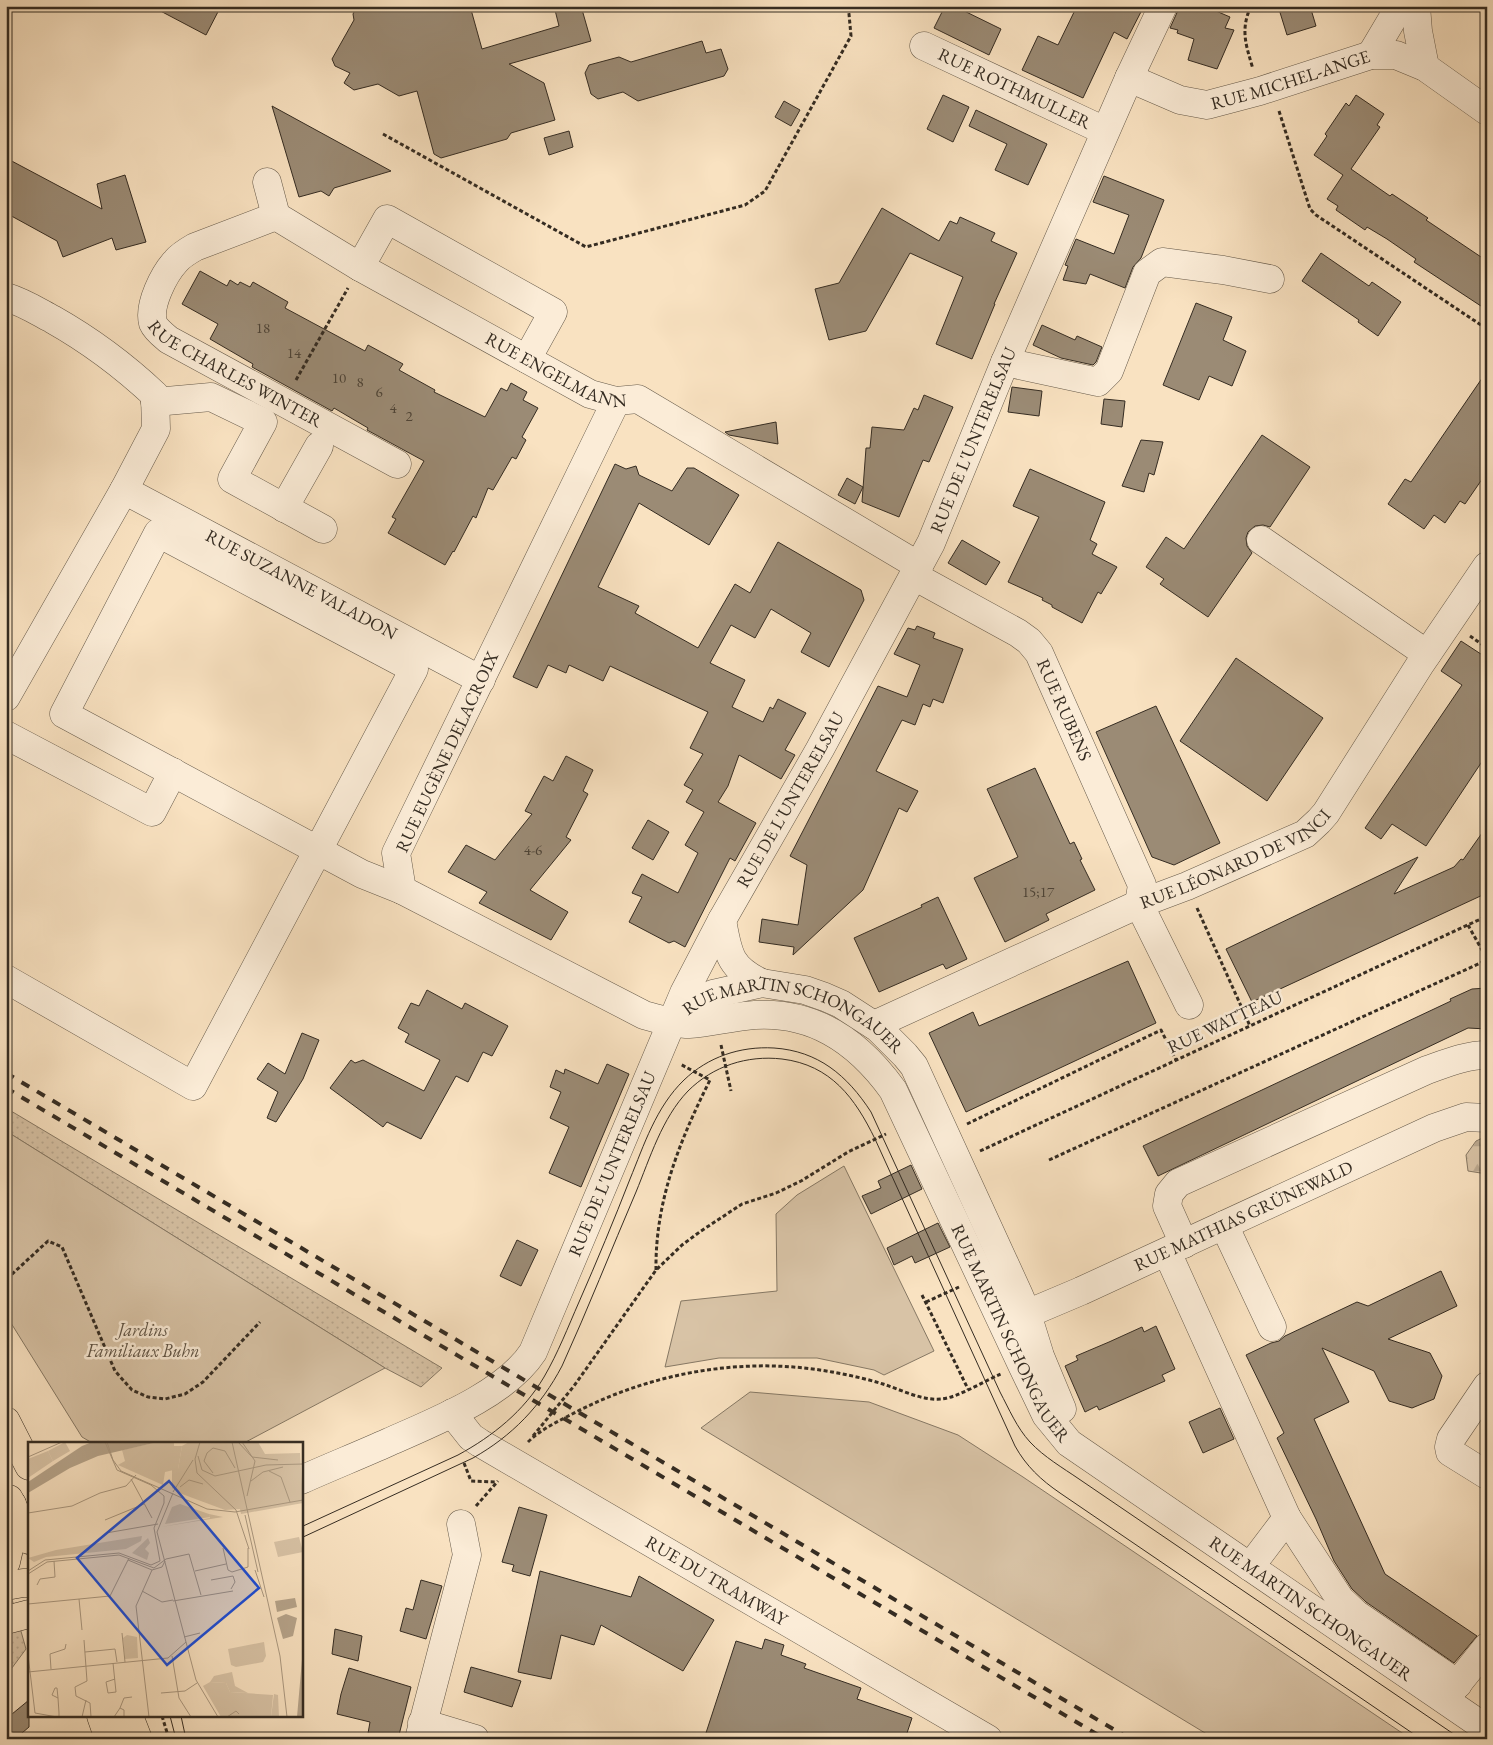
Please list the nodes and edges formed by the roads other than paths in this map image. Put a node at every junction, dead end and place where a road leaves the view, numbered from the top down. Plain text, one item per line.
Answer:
1 (1163, 6) edge
2 (1400, 6) edge
3 (1416, 6) edge
4 (924, 46) dead end
5 (1371, 55) junction
6 (1424, 68) junction
7 (1129, 78) junction
8 (1487, 111) edge
9 (1105, 131) junction
10 (267, 182) dead end
11 (276, 216) junction
12 (360, 267) junction
13 (1270, 279) dead end
14 (6, 297) edge
15 (527, 359) junction
16 (1005, 362) junction
17 (616, 401) junction
18 (155, 402) junction
19 (319, 446) dead end
20 (397, 464) dead end
21 (124, 490) junction
22 (284, 508) junction
23 (323, 529) dead end
24 (1261, 540) dead end
25 (1487, 566) edge
26 (916, 571) junction
27 (1427, 654) junction
28 (481, 680) junction
29 (6, 697) edge
30 (6, 735) edge
31 (173, 772) junction
32 (318, 850) junction
33 (402, 890) junction
34 (1139, 904) junction
35 (722, 920) junction
36 (6, 979) edge
37 (762, 983) junction
38 (1189, 1005) dead end
39 (670, 1021) junction
40 (874, 1025) junction
41 (1487, 1055) edge
42 (1487, 1118) edge
43 (1224, 1225) junction
44 (1175, 1248) junction
45 (1027, 1314) junction
46 (1002, 1324) junction
47 (1272, 1327) dead end
48 (1482, 1394) edge
49 (452, 1413) junction
50 (6, 1420) edge
51 (28, 1464) edge
52 (1108, 1470) junction
53 (1487, 1475) edge
54 (302, 1480) edge
55 (9, 1498) edge
56 (1287, 1518) junction
57 (461, 1524) road end
58 (28, 1538) edge
59 (6, 1562) edge
60 (1250, 1567) junction
61 (28, 1583) edge
62 (6, 1586) edge
63 (28, 1614) edge
64 (6, 1620) edge
65 (1487, 1647) edge
66 (1451, 1691) junction
67 (102, 1718) edge
68 (130, 1718) edge
69 (1477, 1730) edge
70 (421, 1731) edge
71 (109, 1739) edge
72 (138, 1739) edge
73 (475, 1739) edge
74 (988, 1739) edge

1 - 7 street, RUE DE L'UNTERELSAU
2 - 5 street
3 - 6 street
4 - 9 street, RUE ROTHMULLER
5 - 6 street, RUE MICHEL-ANGE
5 - 7 street, RUE MICHEL-ANGE
6 - 8 street, RUE MICHEL-ANGE
7 - 9 street, RUE DE L'UNTERELSAU
9 - 16 street, RUE DE L'UNTERELSAU
10 - 11 street
11 - 12 street, RUE ENGELMANN
11 - 20 street, RUE CHARLES WINTER
12 - 15 street, RUE ENGELMANN
12 - 15 street
13 - 16 street
14 - 18 street
15 - 17 street, RUE ENGELMANN
16 - 26 street, RUE DE L'UNTERELSAU
17 - 26 street, RUE ENGELMANN
17 - 28 street, RUE EUGÈNE DELACROIX
18 - 21 street
18 - 22 street
19 - 22 street
21 - 28 street, RUE SUZANNE VALADON
21 - 29 street
22 - 23 street
24 - 27 street
25 - 27 street, RUE LÉONARD DE VINCI
26 - 34 street, RUE RUBENS
26 - 35 street, RUE DE L'UNTERELSAU
27 - 34 street, RUE LÉONARD DE VINCI
28 - 33 street, RUE EUGÈNE DELACROIX
30 - 31 street
31 - 32 street
31 - 32 street
32 - 33 street
32 - 36 street
33 - 39 street
34 - 38 street
34 - 40 street, RUE LÉONARD DE VINCI
35 - 37 street
35 - 39 street, RUE DE L'UNTERELSAU
37 - 39 street, RUE MARTIN SCHONGAUER
37 - 40 street, RUE MARTIN SCHONGAUER
39 - 46 street, RUE MARTIN SCHONGAUER
39 - 49 street, RUE DE L'UNTERELSAU
40 - 45 street, RUE MARTIN SCHONGAUER
41 - 44 street
42 - 43 street, RUE MATHIAS GRÜNEWALD
43 - 44 street, RUE MATHIAS GRÜNEWALD
43 - 47 street
44 - 45 street, RUE MATHIAS GRÜNEWALD
44 - 56 street
45 - 46 street, RUE MATHIAS GRÜNEWALD
45 - 52 street, RUE MARTIN SCHONGAUER
46 - 52 street, RUE MARTIN SCHONGAUER
48 - 53 street
49 - 54 street, RUE DE L'UNTERELSAU
49 - 74 street, RUE DU TRAMWAY
50 - 51 main road
52 - 60 street, RUE MARTIN SCHONGAUER
55 - 58 main road
55 - 59 main road
56 - 60 street
56 - 66 street
57 - 70 street
60 - 66 street, RUE MARTIN SCHONGAUER
61 - 62 main road
63 - 64 main road
65 - 66 street
66 - 69 street, RUE MARTIN SCHONGAUER
67 - 71 main road
68 - 72 main road
70 - 73 street

